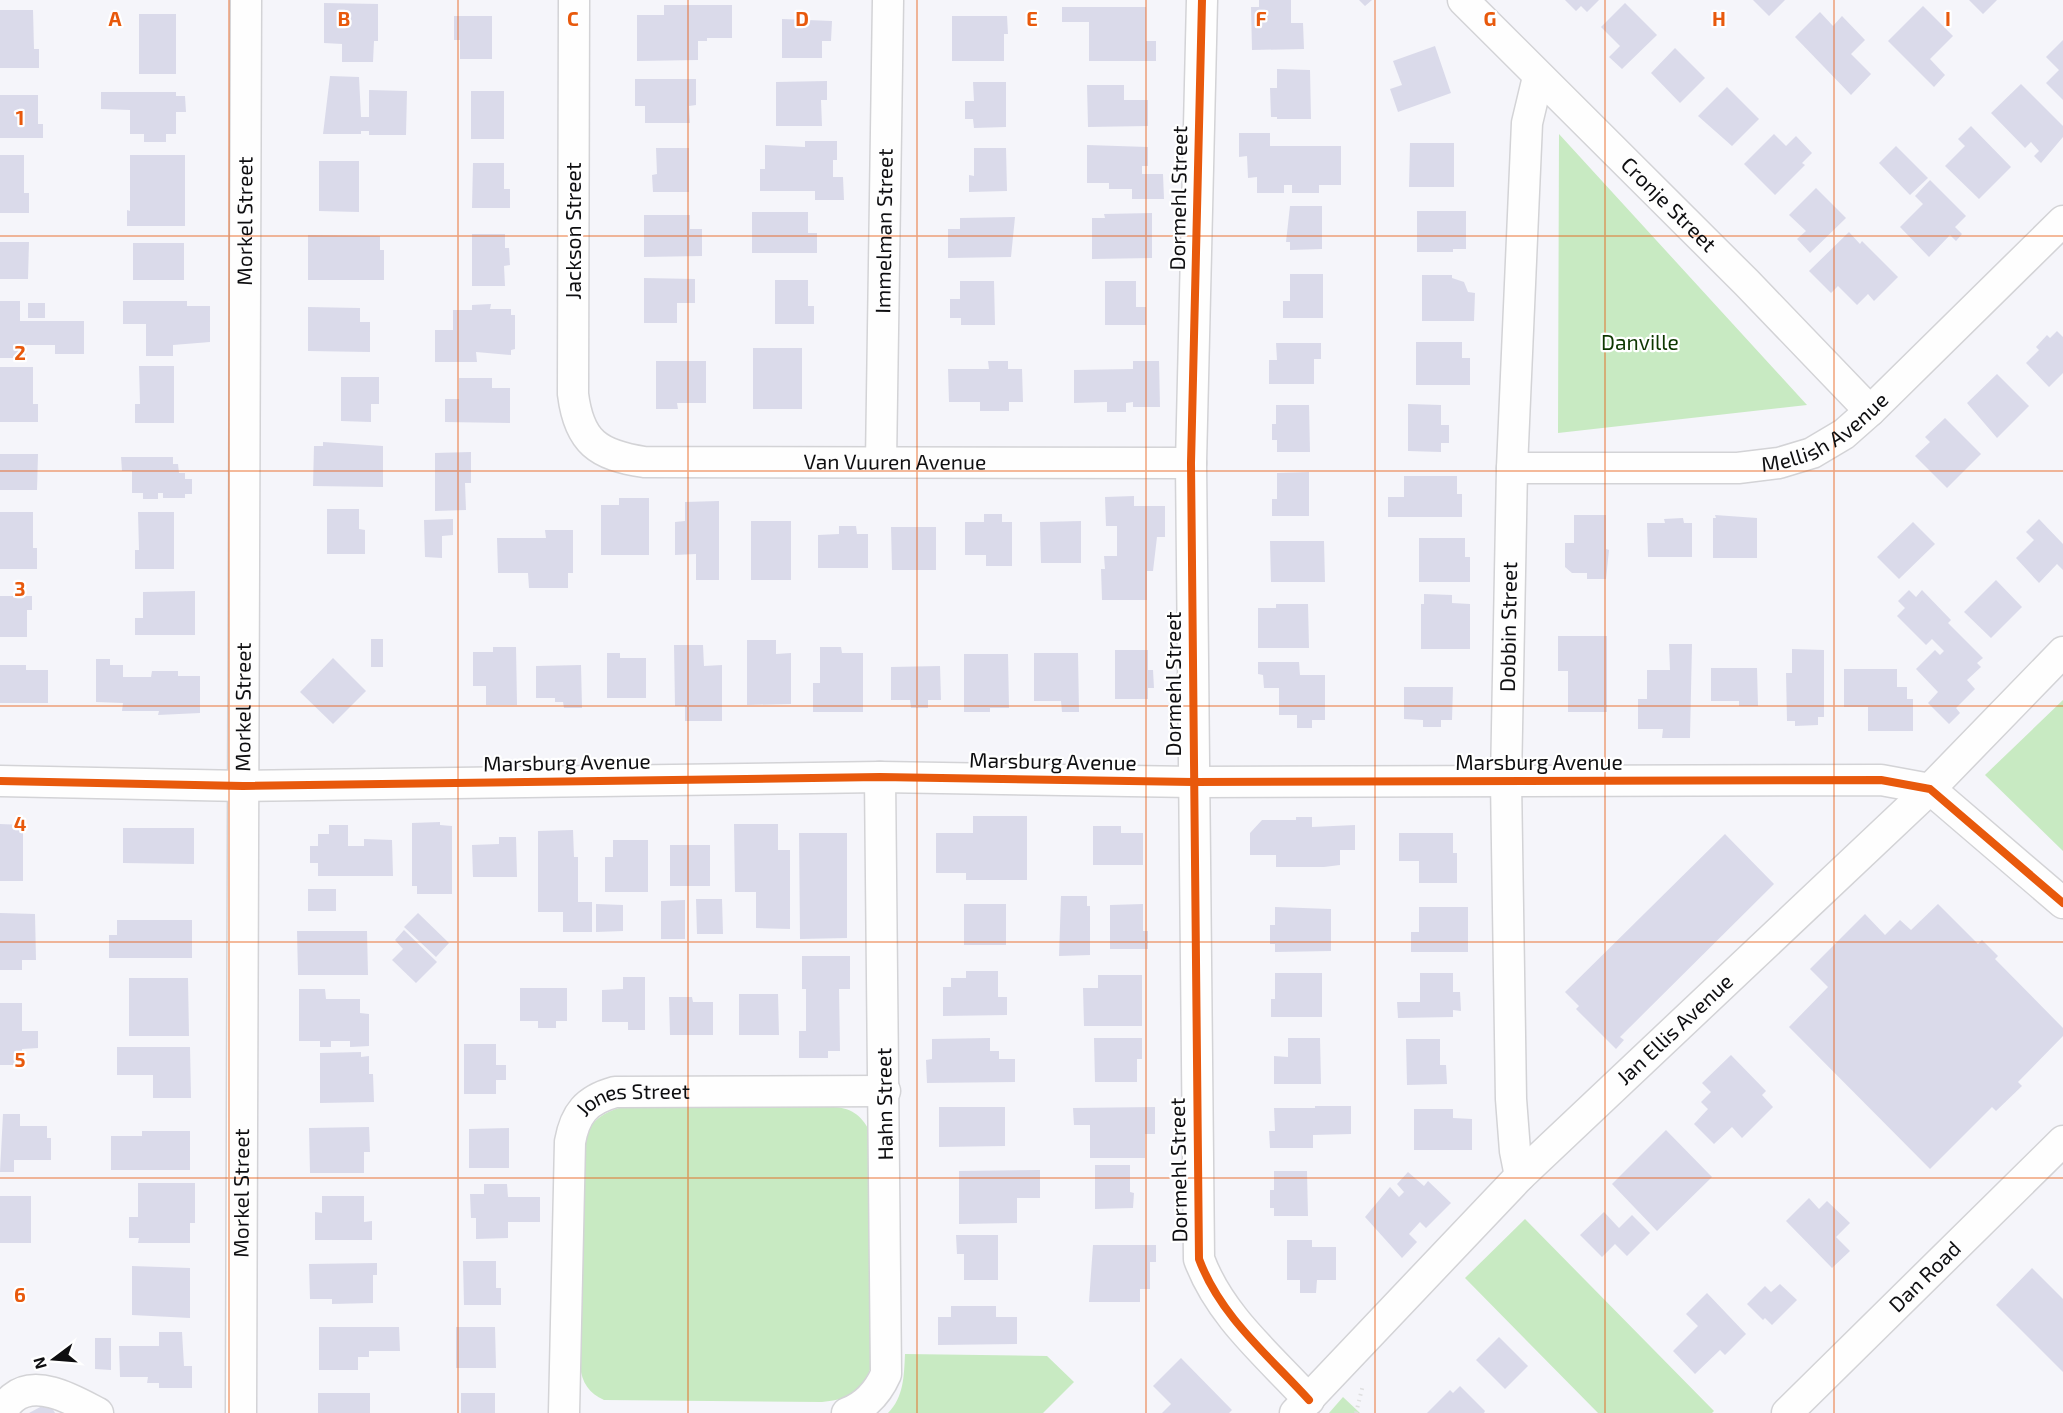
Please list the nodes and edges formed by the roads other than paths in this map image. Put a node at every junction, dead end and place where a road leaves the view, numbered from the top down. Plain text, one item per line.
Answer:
1 (246, 0) edge
2 (574, 0) edge
3 (888, 0) edge
4 (1202, 0) edge
5 (1463, 0) edge
6 (1538, 77) junction
7 (2063, 221) edge
8 (1870, 411) junction
9 (603, 451) joint
10 (881, 462) junction
11 (1191, 464) junction
12 (1512, 468) junction
13 (2063, 652) edge
14 (880, 777) junction
15 (0, 781) edge
16 (1506, 781) junction
17 (1193, 782) junction
18 (243, 786) junction
19 (1930, 789) junction
20 (2063, 903) edge
21 (885, 1091) junction
22 (2063, 1141) edge
23 (1520, 1176) junction
24 (1302, 1406) edge
25 (0, 1413) edge
26 (98, 1413) edge
27 (241, 1413) edge
28 (564, 1413) edge
29 (847, 1413) edge
30 (1787, 1413) edge

1 - 18 street, Morkel Street
2 - 9 street, Jackson Street
3 - 10 street, Immelman Street
4 - 11 street, Dormehl Street
5 - 6 street, Cronje Street
6 - 8 street, Cronje Street
6 - 12 street, Dobbin Street
7 - 8 street, Mellish Avenue
8 - 12 street, Mellish Avenue
9 - 10 street, Van Vuuren Avenue
10 - 11 street, Van Vuuren Avenue
11 - 17 street, Dormehl Street
12 - 16 street, Dobbin Street
13 - 19 street, Jan Ellis Avenue
14 - 17 street, Marsburg Avenue
14 - 18 street, Marsburg Avenue
14 - 21 street, Hahn Street
15 - 18 street, Marsburg Avenue
16 - 17 street, Marsburg Avenue
16 - 19 street, Marsburg Avenue
16 - 23 street, Dobbin Street
17 - 24 street, Dormehl Street
18 - 27 street, Morkel Street
19 - 20 street
19 - 23 street, Jan Ellis Avenue
21 - 28 street, Jones Street
21 - 29 street, Hahn Street
22 - 30 street, Dan Road
23 - 24 street, Jan Ellis Avenue
25 - 26 street

